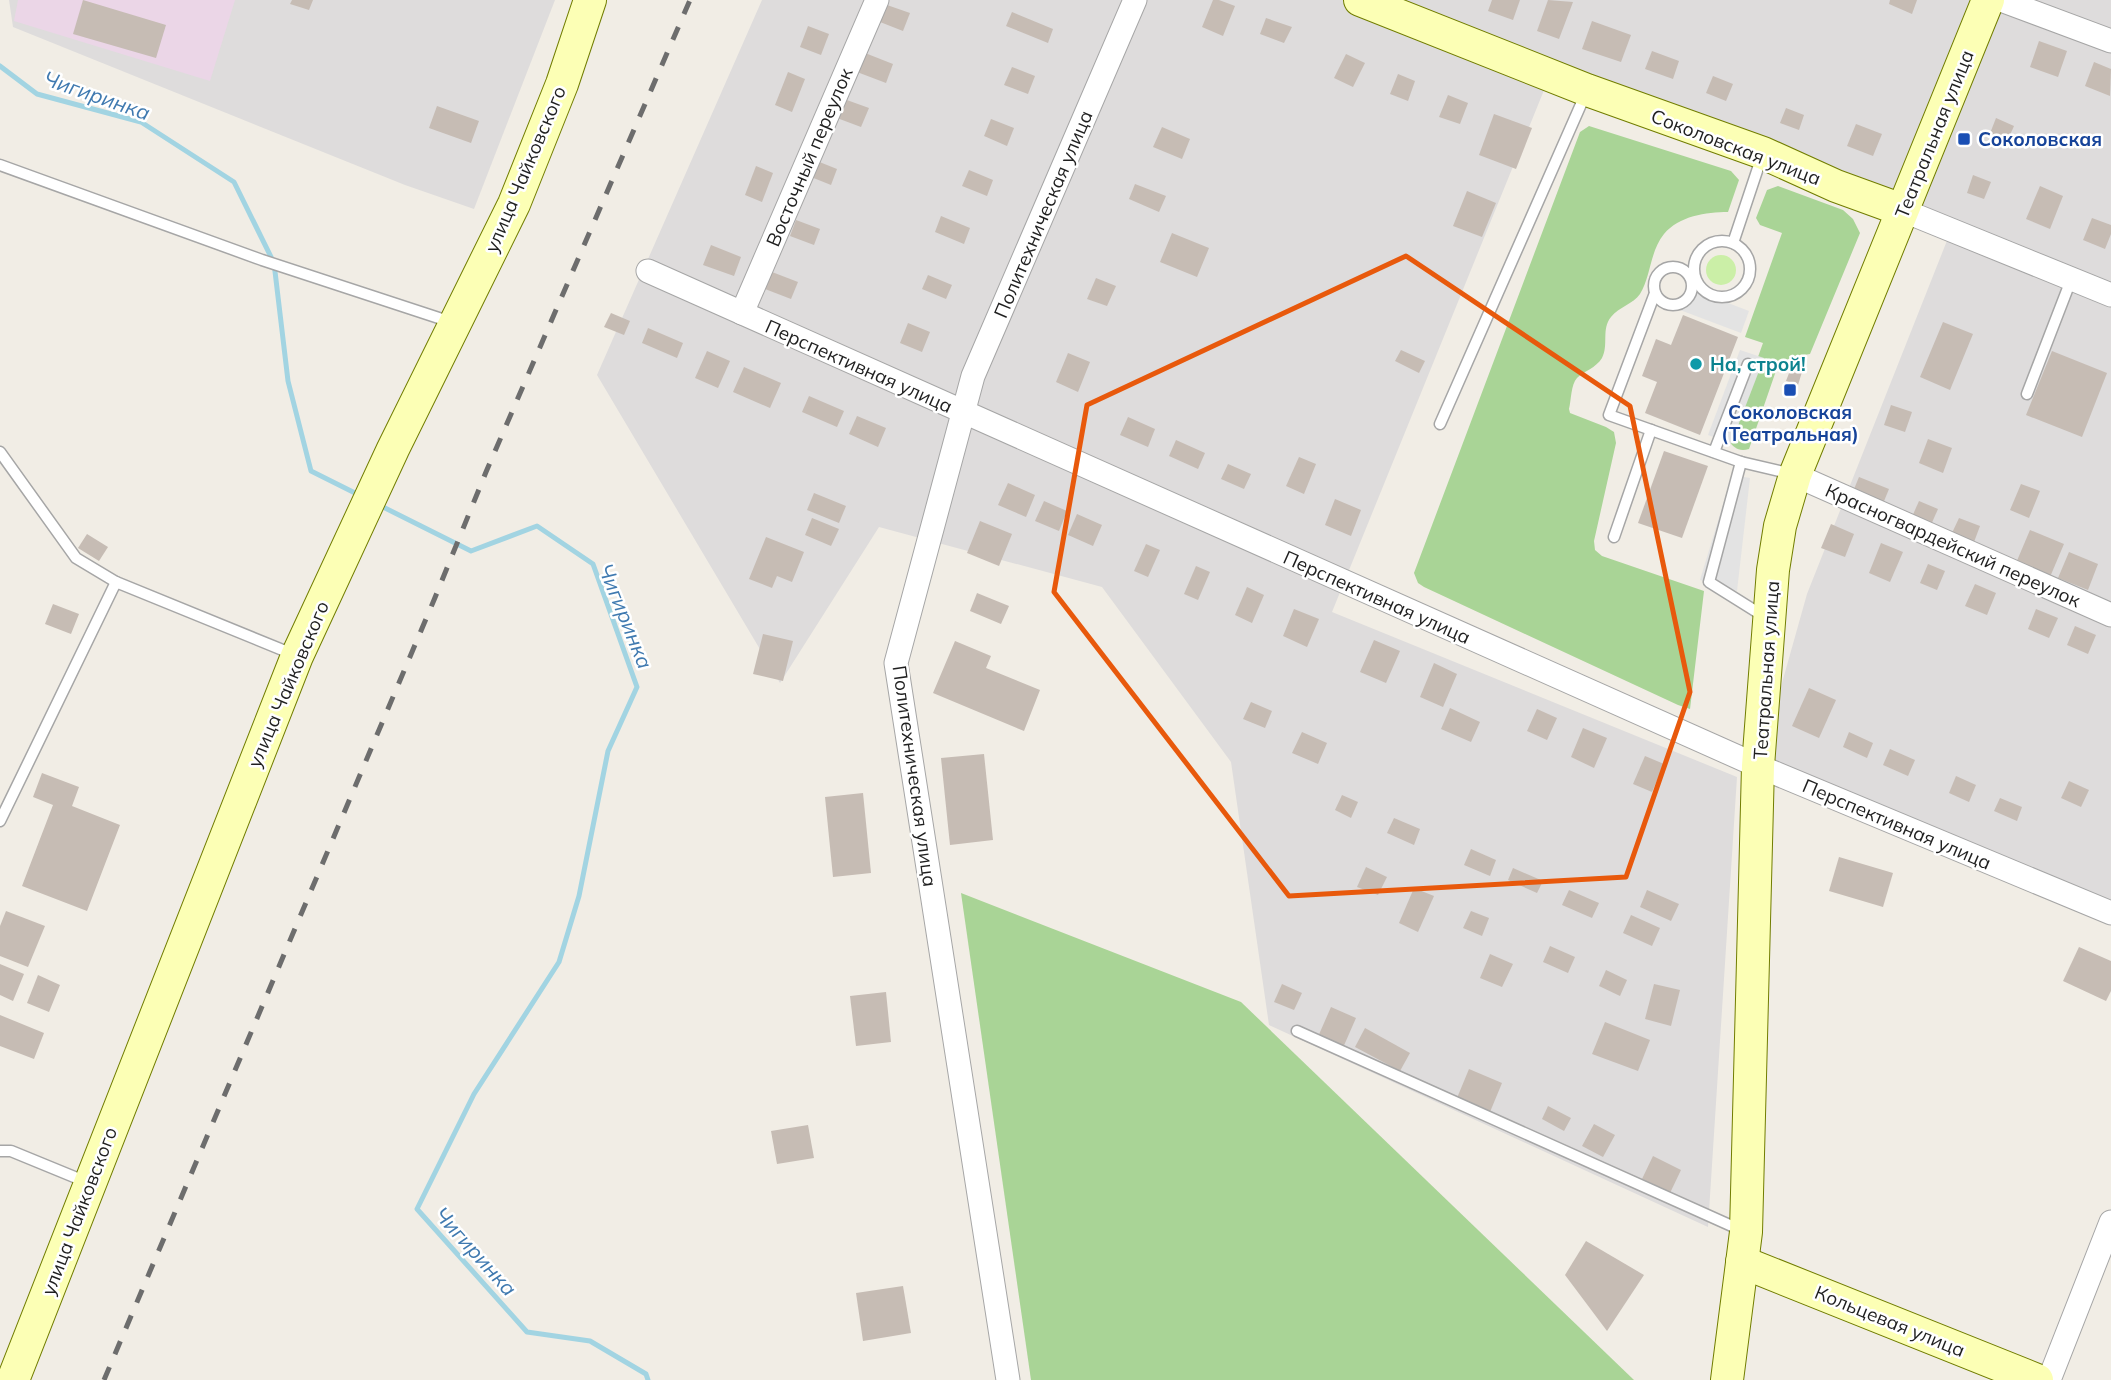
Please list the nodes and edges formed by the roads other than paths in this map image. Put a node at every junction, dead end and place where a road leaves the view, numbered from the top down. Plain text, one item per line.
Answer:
1 (590, 0) edge
2 (877, 0) edge
3 (1135, 0) edge
4 (1360, 0) edge
5 (1988, 0) edge
6 (2001, 0) edge
7 (2111, 41) edge
8 (1587, 90) junction
9 (1763, 153) junction
10 (0, 166) edge
11 (1902, 210) junction
12 (1733, 243) junction
13 (1696, 259) junction
14 (1673, 267) junction
15 (648, 271) dead end
16 (2071, 280) junction
17 (1655, 293) junction
18 (2111, 295) edge
19 (742, 313) junction
20 (454, 323) junction
21 (1748, 364) dead end
22 (2027, 394) dead end
23 (963, 413) junction
24 (1440, 424) dead end
25 (1651, 430) junction
26 (0, 452) edge
27 (1714, 453) junction
28 (1741, 463) junction
29 (1795, 475) junction
30 (1614, 537) dead end
31 (116, 582) junction
32 (2111, 615) edge
33 (1770, 620) junction
34 (297, 656) junction
35 (1758, 765) junction
36 (0, 821) edge
37 (2111, 913) edge
38 (1297, 1031) dead end
39 (0, 1151) edge
40 (89, 1183) junction
41 (2111, 1222) edge
42 (1744, 1247) junction
43 (13, 1380) edge
44 (1008, 1380) edge
45 (1727, 1380) edge
46 (2037, 1380) edge
47 (2049, 1380) edge

1 - 20 street, улица Чайковского
2 - 19 street, Восточный переулок
3 - 23 street, Политехническая улица
4 - 8 street, Соколовская улица
5 - 11 street, Театральная улица
6 - 7 street
8 - 9 street, Соколовская улица
8 - 24 lane
9 - 11 street, Соколовская улица
9 - 12 lane
10 - 20 lane
11 - 16 street, Соколовская улица
11 - 29 street, Театральная улица
12 - 13 lane
12 - 13 lane
13 - 14 lane
14 - 17 lane
14 - 17 lane
15 - 19 street, Перспективная улица
16 - 18 street, Соколовская улица
16 - 22 lane
17 - 25 lane
19 - 23 street, Перспективная улица
20 - 34 street, улица Чайковского
21 - 27 lane
23 - 35 street, Перспективная улица
23 - 44 street, Политехническая улица
25 - 27 lane
25 - 30 lane
26 - 31 lane
27 - 28 lane
28 - 29 lane
28 - 33 lane
29 - 32 street, Красногвардейский переулок
29 - 33 street, Театральная улица
31 - 34 lane
31 - 36 lane
33 - 35 street, Театральная улица
34 - 40 street, улица Чайковского
35 - 37 street, Перспективная улица
35 - 42 street, Театральная улица
38 - 42 lane
39 - 40 lane
40 - 43 street, улица Чайковского
41 - 47 street
42 - 45 street, Театральная улица
42 - 46 street, Кольцевая улица

